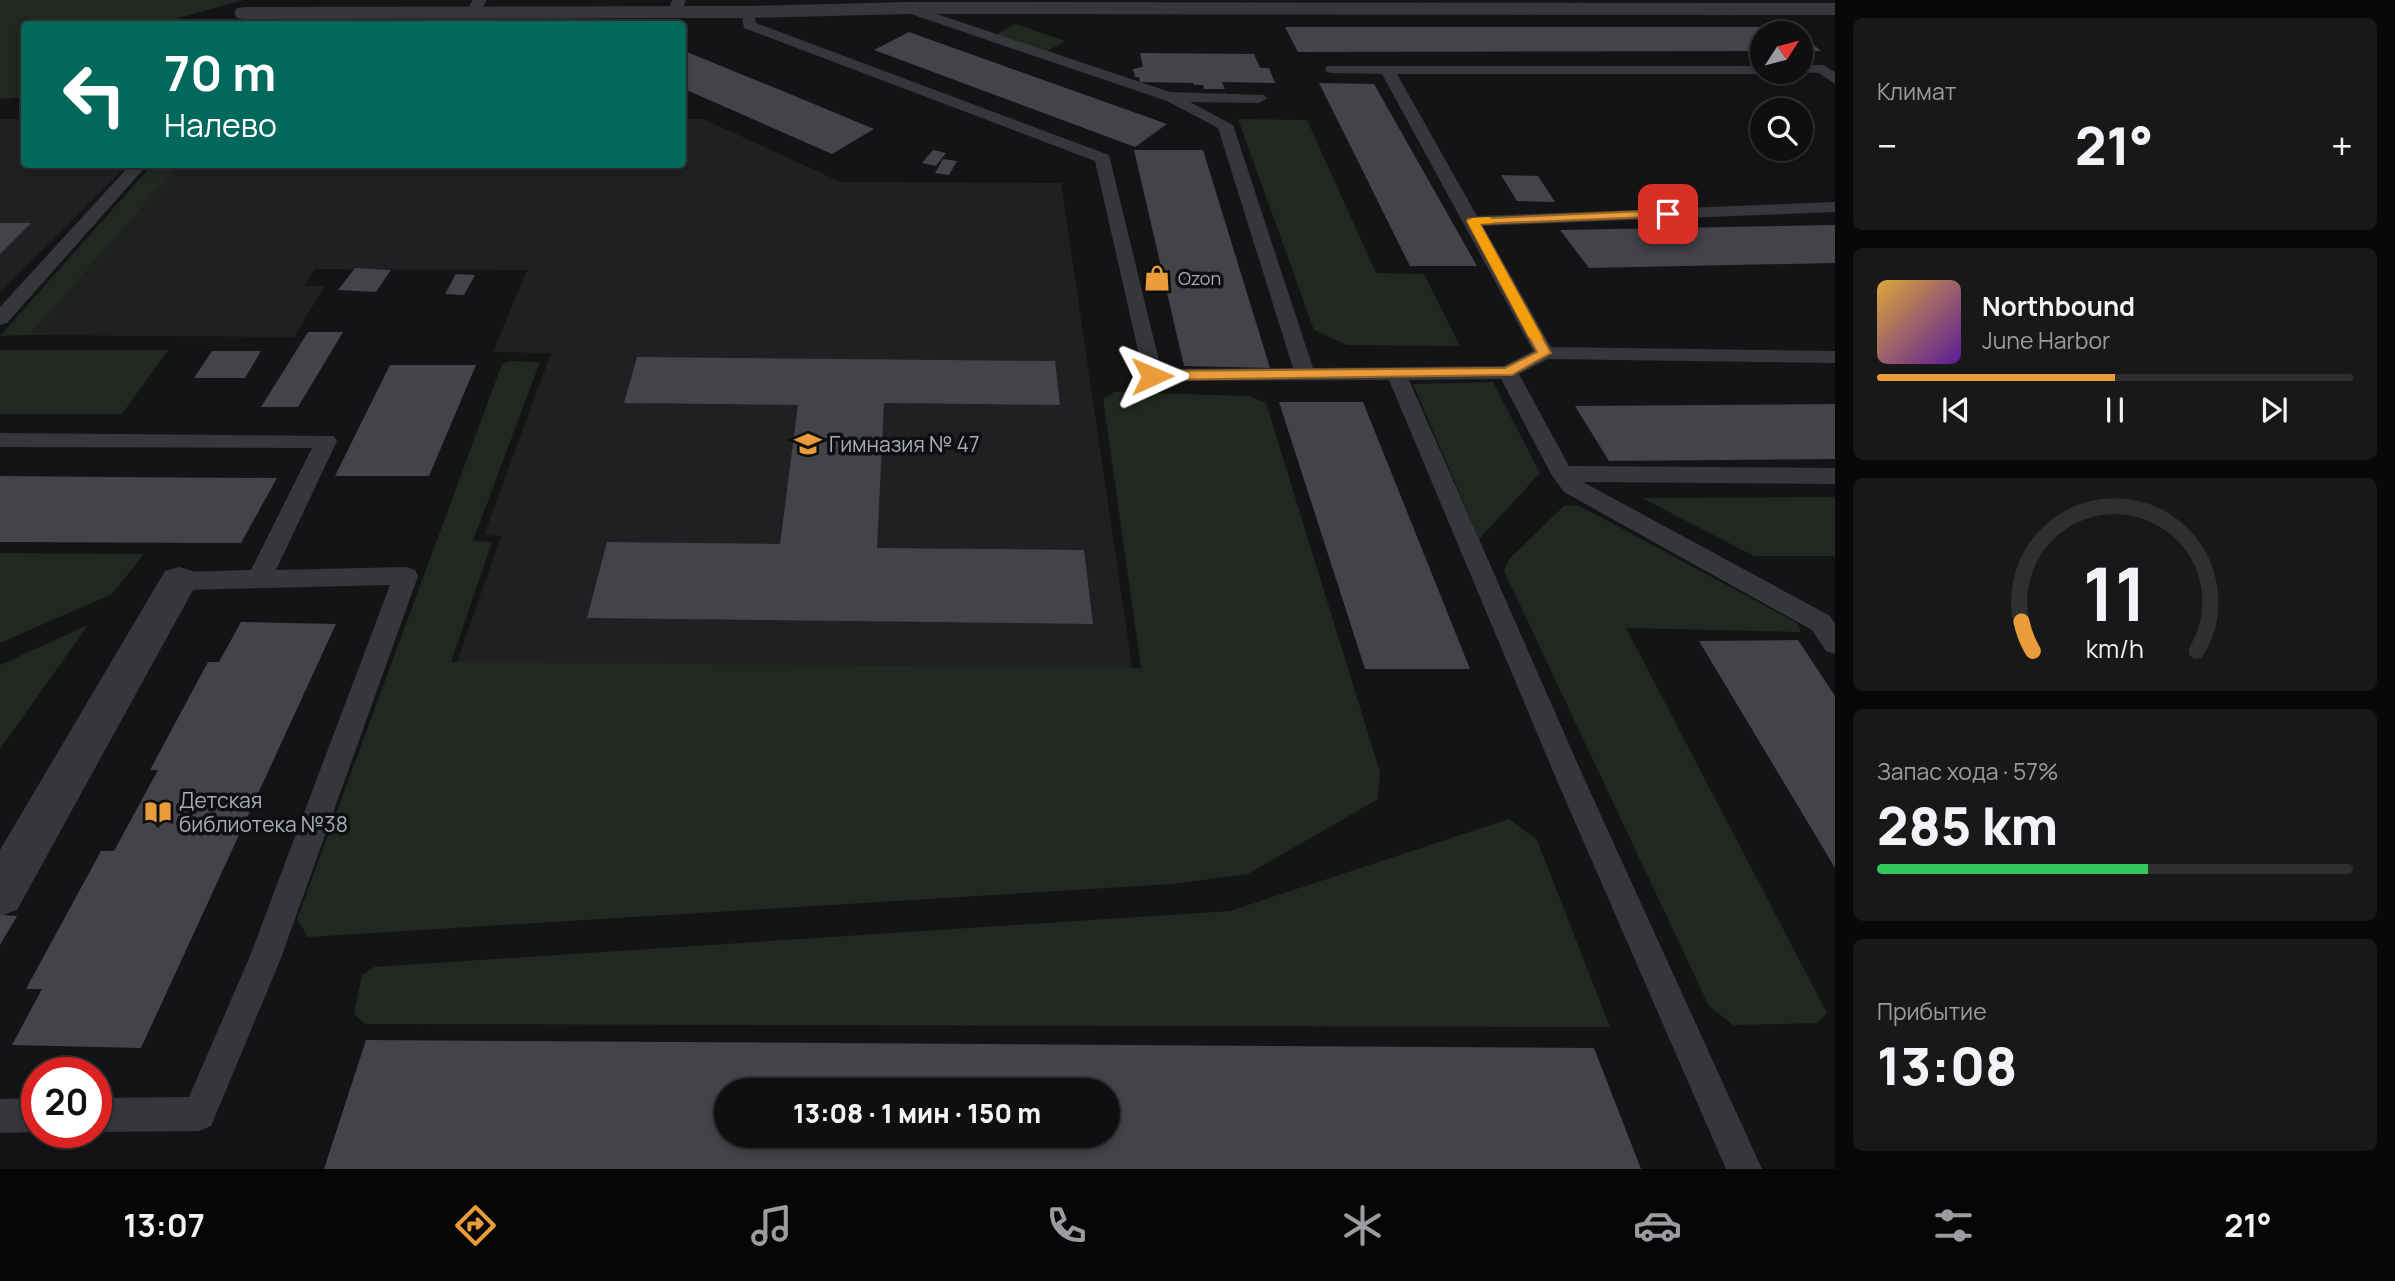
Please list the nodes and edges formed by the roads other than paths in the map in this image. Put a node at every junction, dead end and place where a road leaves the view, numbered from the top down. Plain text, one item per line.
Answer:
1 (978, 4) edge
2 (476, 6) edge
3 (677, 6) edge
4 (907, 8) junction
5 (1835, 9) edge
6 (748, 12) junction
7 (245, 13) dead end
8 (273, 19) edge
9 (1332, 69) dead end
10 (1387, 69) junction
11 (1750, 69) edge
12 (1813, 69) edge
13 (1835, 80) edge
14 (1169, 97) junction
15 (1259, 98) dead end
16 (136, 168) edge
17 (1835, 207) edge
18 (1472, 221) junction
19 (0, 319) edge
20 (1544, 353) junction
21 (1835, 357) edge
22 (1508, 372) junction
23 (1305, 373) junction
24 (1396, 373) junction
25 (0, 440) edge
26 (1562, 474) junction
27 (1835, 476) edge
28 (259, 579) junction
29 (179, 581) joint
30 (1828, 623) edge
31 (1835, 644) edge
32 (0, 894) edge
33 (21, 1115) edge
34 (112, 1115) edge
35 (0, 1116) edge
36 (1744, 1169) edge

1 - 4 street
1 - 5 street
2 - 3 street
2 - 8 street
3 - 6 street
4 - 6 street
4 - 14 lane
6 - 23 lane
7 - 8 street
9 - 10 lane
10 - 11 lane
10 - 18 lane
12 - 13 lane
14 - 15 lane
14 - 23 lane
16 - 19 lane
17 - 18 lane
18 - 20 lane
20 - 21 lane
20 - 22 lane
22 - 24 lane
22 - 26 lane
23 - 24 lane
24 - 36 lane
25 - 28 lane
26 - 27 lane
26 - 30 lane
28 - 29 lane
28 - 34 lane
29 - 32 street
30 - 31 lane
33 - 35 lane

